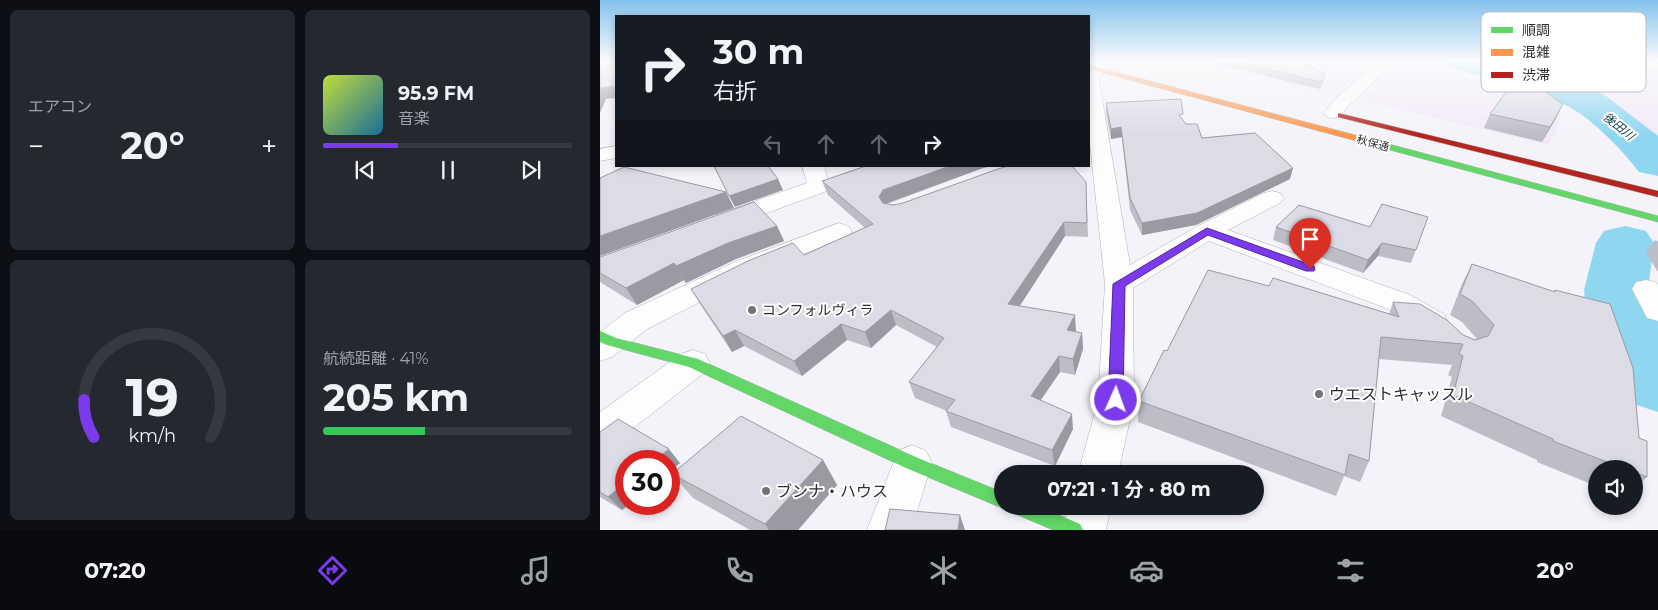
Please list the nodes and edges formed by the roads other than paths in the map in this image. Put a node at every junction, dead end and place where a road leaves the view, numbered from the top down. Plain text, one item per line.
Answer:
1 (1091, 86) edge
2 (1172, 86) edge
3 (1360, 86) edge
4 (1328, 112) joint
5 (1095, 150) edge
6 (615, 152) edge
7 (600, 155) edge
8 (813, 167) edge
9 (1658, 194) edge
10 (1272, 198) dead end
11 (1658, 218) edge
12 (703, 228) edge
13 (839, 231) dead end
14 (1207, 231) junction
15 (1119, 284) junction
16 (1455, 336) edge
17 (604, 342) edge
18 (693, 363) junction
19 (600, 433) edge
20 (912, 463) junction
21 (1100, 465) edge
22 (994, 497) edge
23 (1038, 515) edge
24 (1088, 515) edge
25 (889, 530) edge
26 (1074, 530) edge
27 (1084, 530) edge

1 - 5 street
2 - 11 main road, 秋保通
3 - 4 street
4 - 9 main road, 秋保通
5 - 15 street
6 - 7 street
8 - 12 street
10 - 14 street
13 - 17 street
14 - 15 street
14 - 16 street
15 - 21 street
17 - 18 main road
18 - 19 street
18 - 20 main road
20 - 22 main road
20 - 25 street
23 - 26 main road
24 - 27 street

